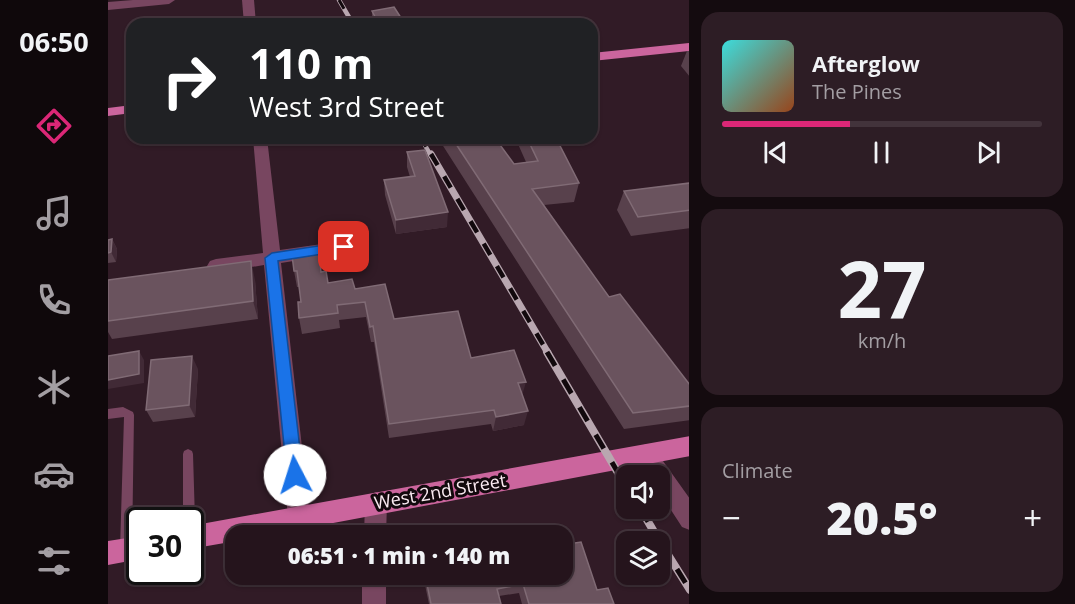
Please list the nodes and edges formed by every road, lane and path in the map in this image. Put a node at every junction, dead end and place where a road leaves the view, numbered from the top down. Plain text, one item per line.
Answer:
1 (169, 0) edge
2 (248, 0) edge
3 (130, 2) edge
4 (108, 6) edge
5 (250, 18) edge
6 (689, 47) edge
7 (598, 56) edge
8 (126, 110) edge
9 (108, 112) edge
10 (261, 144) edge
11 (344, 247) dead end
12 (272, 258) junction
13 (201, 269) edge
14 (108, 414) edge
15 (689, 446) edge
16 (188, 454) dead end
17 (646, 454) junction
18 (376, 502) junction
19 (189, 507) edge
20 (299, 517) junction
21 (689, 518) edge
22 (375, 525) edge
23 (204, 535) edge
24 (124, 550) edge
25 (374, 585) edge
26 (374, 604) edge

1 - 3 street
2 - 5 street
3 - 4 street
6 - 7 main road
8 - 9 main road
10 - 12 street
11 - 12 street
12 - 13 street
12 - 20 street
14 - 24 lane
15 - 17 main road, West 2nd Street
16 - 19 lane
17 - 18 main road, West 2nd Street
17 - 21 street
18 - 20 main road, West 2nd Street
18 - 22 street
20 - 23 main road, West 2nd Street
25 - 26 street

